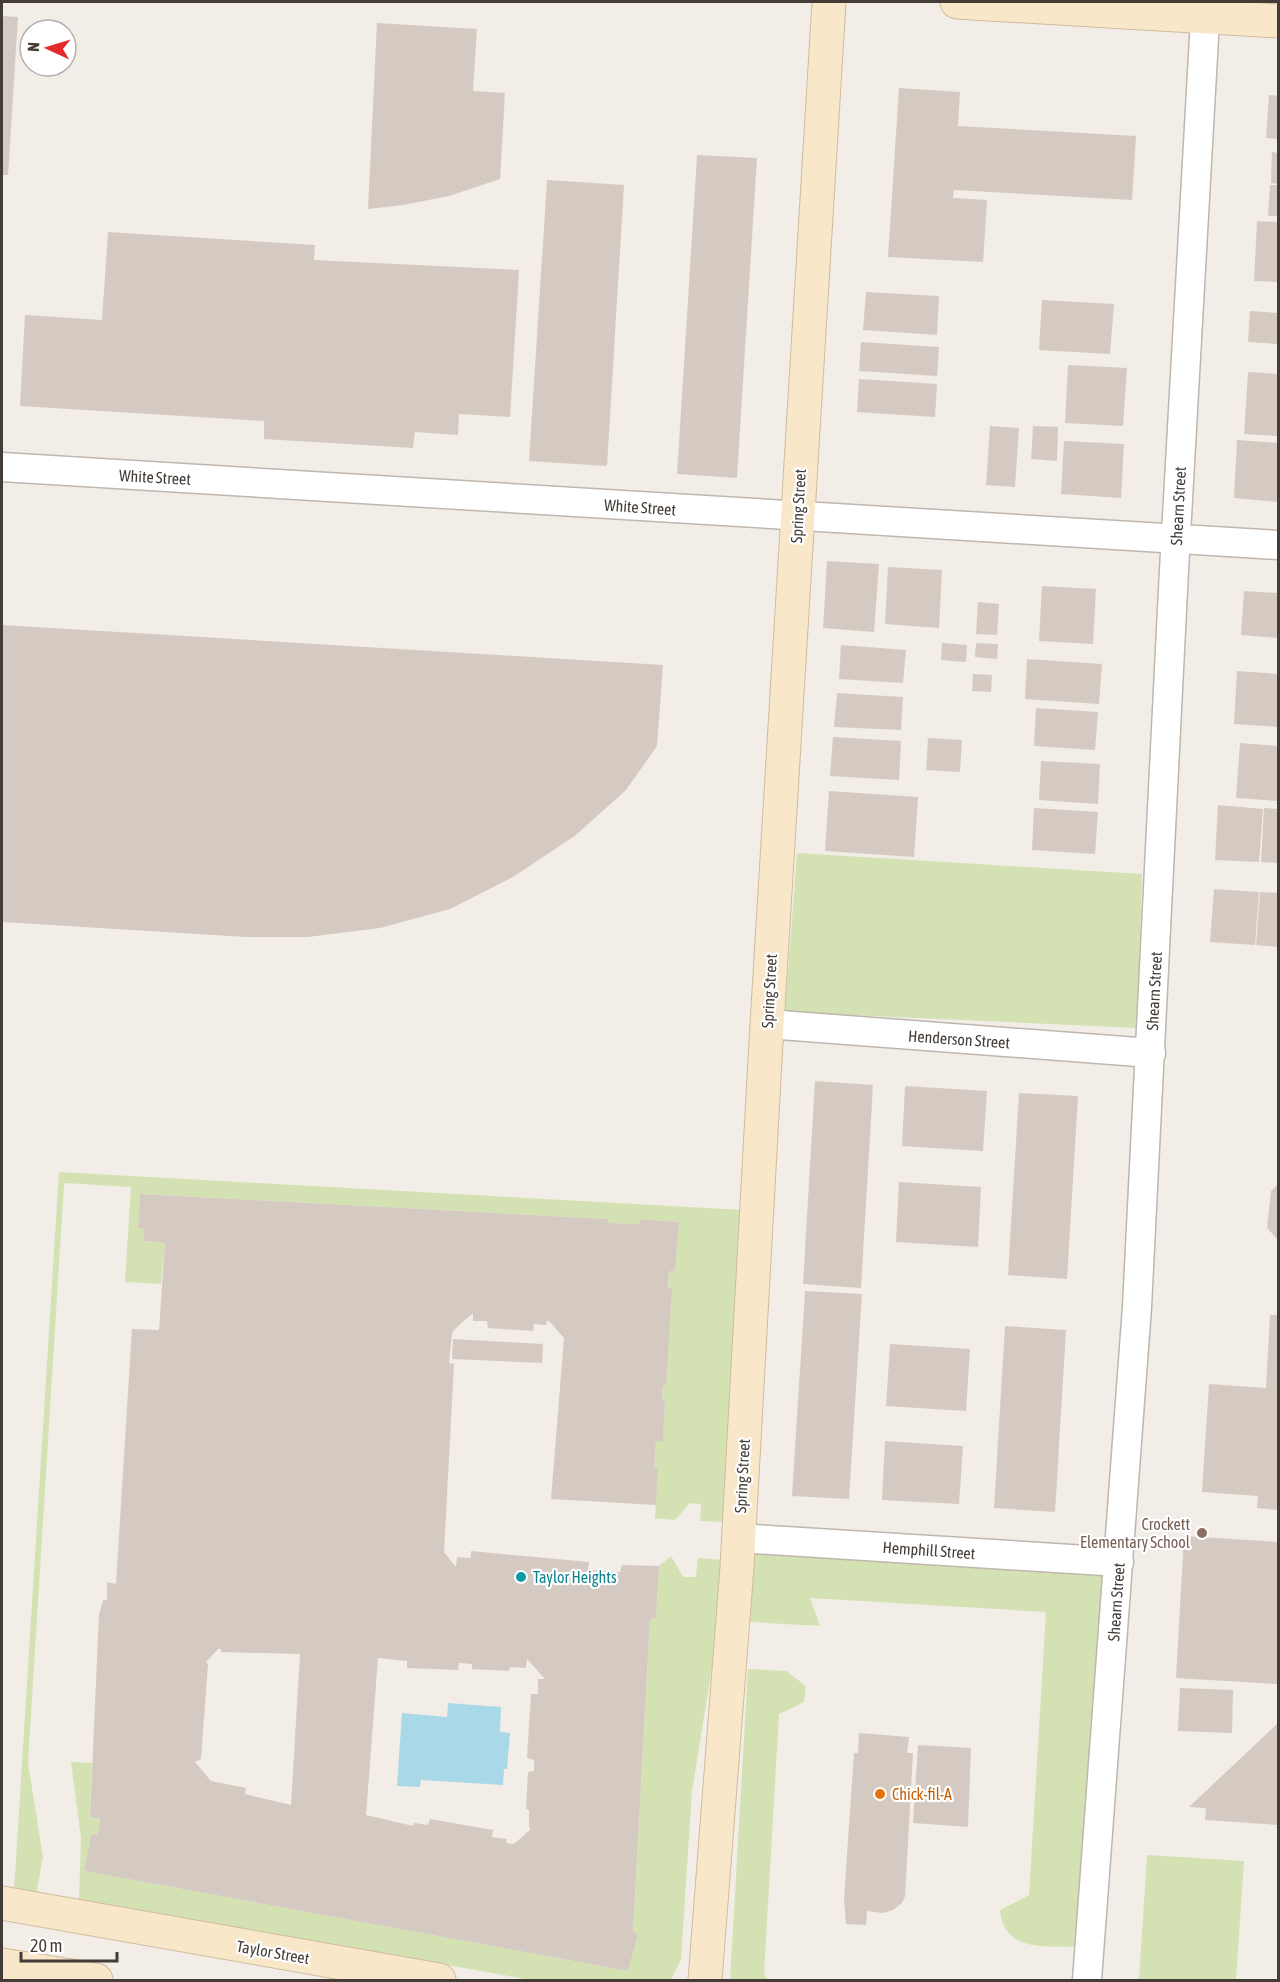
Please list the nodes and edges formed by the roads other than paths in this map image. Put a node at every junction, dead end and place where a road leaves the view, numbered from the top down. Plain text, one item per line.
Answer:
1 (829, 2) edge
2 (957, 2) edge
3 (1206, 9) edge
4 (1278, 21) edge
5 (2, 467) edge
6 (798, 516) junction
7 (1176, 538) junction
8 (1278, 545) edge
9 (767, 1024) junction
10 (1151, 1053) junction
11 (738, 1538) junction
12 (1119, 1562) junction
13 (2, 1903) edge
14 (2, 1965) edge
15 (286, 1967) edge
16 (96, 1980) edge
17 (439, 1980) edge
18 (705, 1980) edge
19 (1087, 1980) edge

1 - 6 street, Spring Street
2 - 3 street
3 - 4 street
3 - 7 street, Shearn Street
5 - 6 street, White Street
6 - 7 street, White Street
6 - 9 street, Spring Street
7 - 8 street, White Street
7 - 10 street, Shearn Street
9 - 10 street, Henderson Street
9 - 11 street, Spring Street
10 - 12 street, Shearn Street
11 - 12 street, Hemphill Street
11 - 18 street, Spring Street
12 - 19 street, Shearn Street
13 - 15 street, Taylor Street
14 - 16 street
15 - 17 street, Taylor Street

